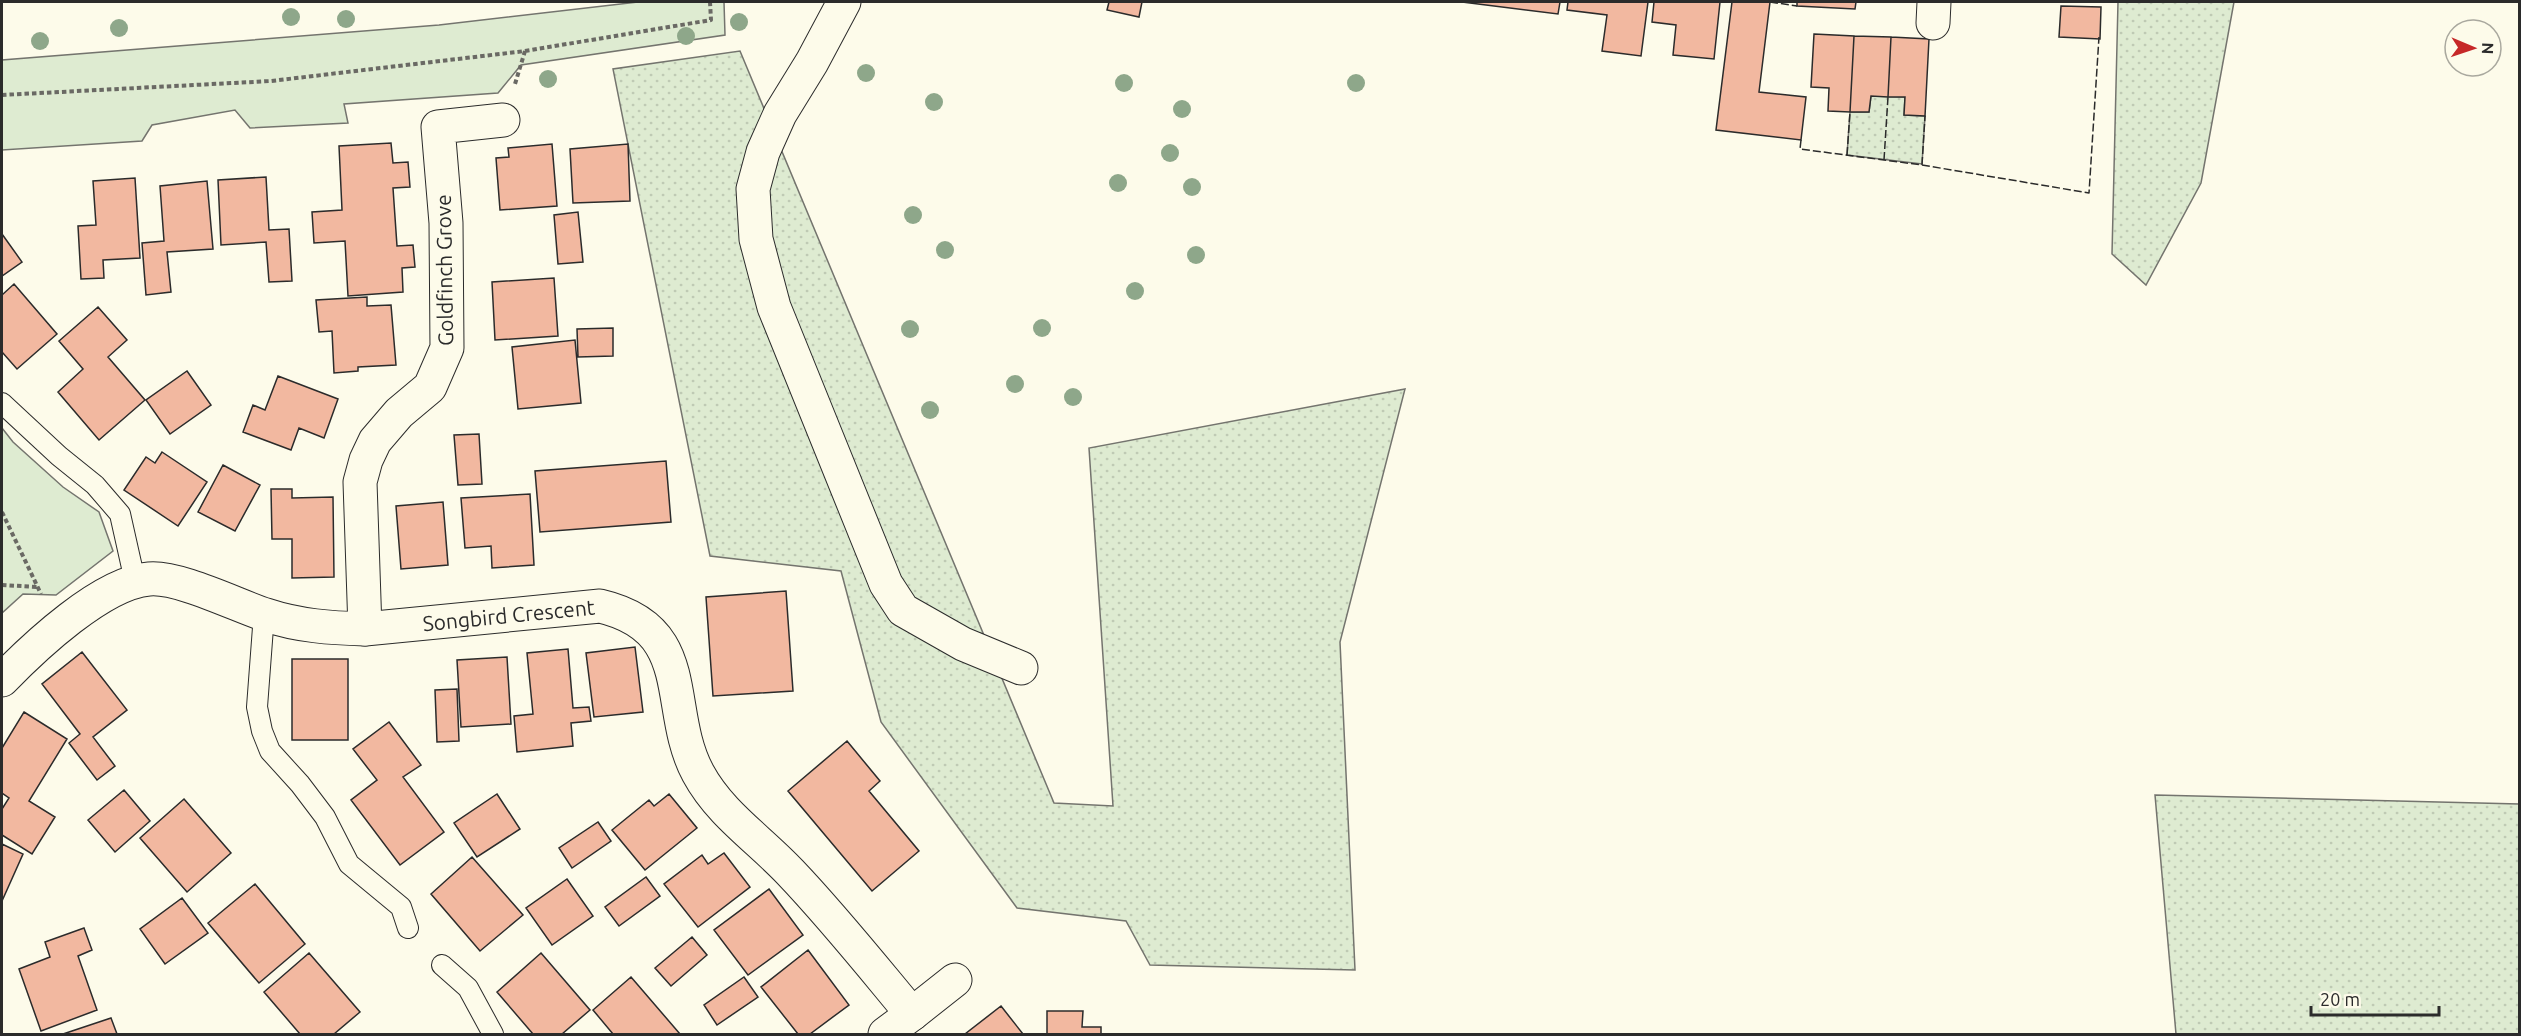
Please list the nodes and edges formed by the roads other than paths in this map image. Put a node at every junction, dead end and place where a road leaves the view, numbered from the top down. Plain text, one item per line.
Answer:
1 (844, 2) edge
2 (503, 120) road end
3 (2, 403) edge
4 (135, 581) junction
5 (264, 615) junction
6 (365, 629) junction
7 (1021, 668) dead end
8 (2, 680) edge
9 (408, 928) dead end
10 (442, 965) dead end
11 (955, 980) dead end
12 (912, 1014) junction
13 (494, 1035) edge
14 (885, 1035) edge

1 - 7 street
2 - 6 street, Goldfinch Grove
3 - 4 lane
4 - 5 street, Songbird Crescent
4 - 8 street, Songbird Crescent
5 - 6 street, Songbird Crescent
5 - 9 lane
6 - 12 street, Songbird Crescent
10 - 13 lane
11 - 12 street
12 - 14 street

